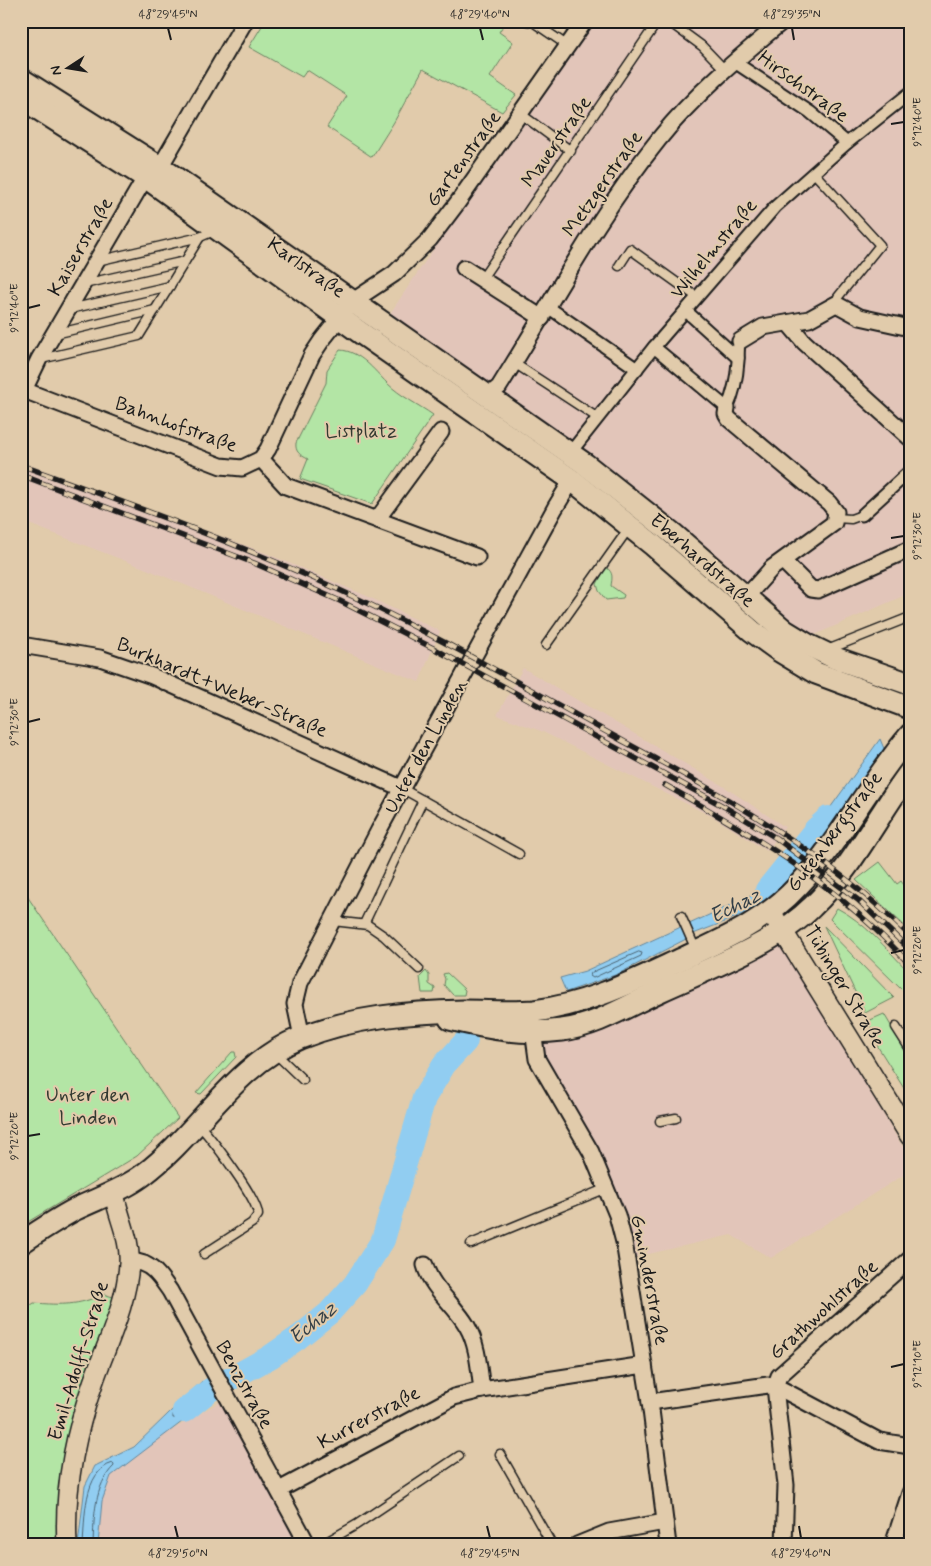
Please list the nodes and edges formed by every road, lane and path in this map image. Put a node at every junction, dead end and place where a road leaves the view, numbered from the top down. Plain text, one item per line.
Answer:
1 (245, 21) edge
2 (527, 21) edge
3 (586, 21) edge
4 (658, 21) edge
5 (668, 21) edge
6 (776, 23) edge
7 (568, 46) junction
8 (731, 67) junction
9 (21, 79) edge
10 (910, 94) edge
11 (21, 98) edge
12 (521, 114) junction
13 (847, 143) junction
14 (571, 151) junction
15 (814, 172) junction
16 (152, 175) junction
17 (209, 233) junction
18 (96, 261) junction
19 (185, 261) junction
20 (619, 266) dead end
21 (464, 268) dead end
22 (482, 280) junction
23 (82, 284) junction
24 (170, 286) junction
25 (697, 297) junction
26 (353, 301) junction
27 (836, 304) junction
28 (68, 309) junction
29 (155, 310) junction
30 (686, 311) junction
31 (545, 312) junction
32 (339, 318) junction
33 (788, 323) junction
34 (910, 328) edge
35 (399, 333) junction
36 (53, 334) junction
37 (740, 341) joint
38 (654, 347) junction
39 (387, 351) junction
40 (738, 358) junction
41 (39, 359) junction
42 (514, 363) junction
43 (636, 369) junction
44 (23, 390) edge
45 (488, 396) junction
46 (727, 408) junction
47 (598, 418) junction
48 (441, 432) dead end
49 (910, 438) edge
50 (261, 460) junction
51 (577, 468) junction
52 (910, 471) edge
53 (862, 515) joint
54 (378, 518) junction
55 (836, 518) junction
56 (630, 526) junction
57 (910, 549) edge
58 (477, 557) dead end
59 (783, 561) junction
60 (745, 598) junction
61 (910, 617) edge
62 (546, 645) dead end
63 (21, 646) edge
64 (778, 650) junction
65 (822, 652) junction
66 (910, 684) edge
67 (910, 708) edge
68 (910, 735) edge
69 (910, 772) edge
70 (402, 788) junction
71 (423, 800) junction
72 (519, 854) dead end
73 (681, 916) dead end
74 (333, 920) junction
75 (777, 920) junction
76 (364, 924) junction
77 (695, 947) junction
78 (419, 969) dead end
79 (532, 1011) junction
80 (425, 1013) junction
81 (896, 1026) dead end
82 (532, 1033) junction
83 (302, 1037) junction
84 (910, 1049) edge
85 (274, 1052) junction
86 (303, 1080) dead end
87 (676, 1118) dead end
88 (660, 1121) dead end
89 (198, 1123) junction
90 (910, 1136) edge
91 (607, 1188) junction
92 (114, 1192) junction
93 (21, 1243) edge
94 (471, 1244) dead end
95 (204, 1254) dead end
96 (910, 1259) edge
97 (130, 1261) junction
98 (425, 1265) dead end
99 (644, 1365) junction
100 (776, 1387) junction
101 (482, 1390) junction
102 (650, 1402) junction
103 (910, 1446) edge
104 (500, 1454) dead end
105 (459, 1456) dead end
106 (279, 1490) junction
107 (910, 1493) edge
108 (665, 1522) junction
109 (67, 1545) edge
110 (308, 1545) edge
111 (321, 1545) edge
112 (552, 1545) edge
113 (577, 1545) edge
114 (668, 1545) edge
115 (784, 1545) edge
116 (893, 1545) edge

1 - 16 street, Kaiserstraße
2 - 7 lane
3 - 7 street, Gartenstraße
4 - 14 lane, Mauerstraße
5 - 8 lane, Hirschstraße
6 - 8 street, Metzgerstraße
7 - 12 street, Gartenstraße
8 - 13 street, Hirschstraße
8 - 31 street, Metzgerstraße
9 - 16 main road, Karlstraße
10 - 13 street, Wilhelmstraße
11 - 16 main road, Karlstraße
12 - 14 lane
12 - 26 street, Gartenstraße
13 - 15 street, Wilhelmstraße
14 - 22 lane, Mauerstraße
15 - 25 street, Wilhelmstraße
15 - 27 lane
16 - 17 main road, Karlstraße
16 - 18 street, Kaiserstraße
16 - 26 main road, Karlstraße
17 - 18 lane
17 - 19 lane
17 - 32 main road, Karlstraße
18 - 23 street, Kaiserstraße
19 - 23 lane
19 - 24 lane
20 - 25 lane
21 - 22 street
22 - 31 street
23 - 28 street, Kaiserstraße
24 - 28 lane
24 - 29 lane
25 - 30 street, Wilhelmstraße
26 - 32 street
26 - 35 main road, Karlstraße
27 - 33 street
27 - 34 street
28 - 36 street, Kaiserstraße
29 - 36 lane
29 - 41 lane
30 - 38 street, Wilhelmstraße
30 - 40 street
31 - 42 street, Metzgerstraße
31 - 43 street
32 - 39 main road, Karlstraße
32 - 50 street
33 - 37 street
33 - 49 street
35 - 39 main road
35 - 45 main road, Karlstraße
36 - 41 street, Kaiserstraße
37 - 40 street
38 - 43 street, Wilhelmstraße
38 - 46 street
39 - 51 main road, Karlstraße
40 - 46 street
41 - 44 street, Kaiserstraße
42 - 45 street, Metzgerstraße
42 - 47 lane
43 - 47 street, Wilhelmstraße
44 - 50 street, Bahnhofstraße
45 - 51 main road, Karlstraße
46 - 55 street
47 - 51 street, Wilhelmstraße
48 - 54 street
50 - 54 street, Bahnhofstraße
51 - 56 main road, Eberhardstraße
51 - 60 main road, Eberhardstraße
51 - 70 street, Unter den Linden
52 - 53 street
53 - 55 lane
54 - 58 street, Bahnhofstraße
55 - 59 street
56 - 62 lane
56 - 64 main road, Eberhardstraße
57 - 59 street
59 - 60 street
60 - 65 main road, Eberhardstraße
61 - 65 lane
63 - 70 street, Burkhardt+Weber-Straße
64 - 65 lane, Eberhardstraße
64 - 67 main road, Eberhardstraße
65 - 66 main road, Eberhardstraße
68 - 75 main road, Gutenbergstraße
69 - 75 main road, Gutenbergstraße
70 - 71 lane
70 - 74 street, Unter den Linden
71 - 72 lane
71 - 76 lane
73 - 77 lane
74 - 76 lane
74 - 83 street, Unter den Linden
75 - 77 main road, Gutenbergstraße
75 - 82 main road, Gutenbergstraße
75 - 90 street, Tübinger Straße
76 - 78 lane
77 - 79 main road, Gutenbergstraße
79 - 80 main road
79 - 82 street, Gminderstraße
80 - 82 main road
80 - 83 main road
81 - 84 lane
82 - 91 street, Gminderstraße
83 - 85 main road
85 - 86 lane
85 - 89 main road
87 - 88 lane
89 - 92 main road
89 - 95 lane
91 - 94 lane
91 - 99 street, Gminderstraße
92 - 93 main road
92 - 97 street, Emil-Adolff-Straße
96 - 100 street, Grathwohlstraße
97 - 106 street, Benzstraße
97 - 109 street, Emil-Adolff-Straße
98 - 101 street
99 - 101 street, Kurrerstraße
99 - 102 street, Gminderstraße
100 - 102 street
100 - 103 street
100 - 115 street, Grathwohlstraße
101 - 106 street, Kurrerstraße
102 - 108 street, Gminderstraße
104 - 112 lane
105 - 111 lane
106 - 110 street, Benzstraße
107 - 116 street
108 - 113 street
108 - 114 street, Gminderstraße

